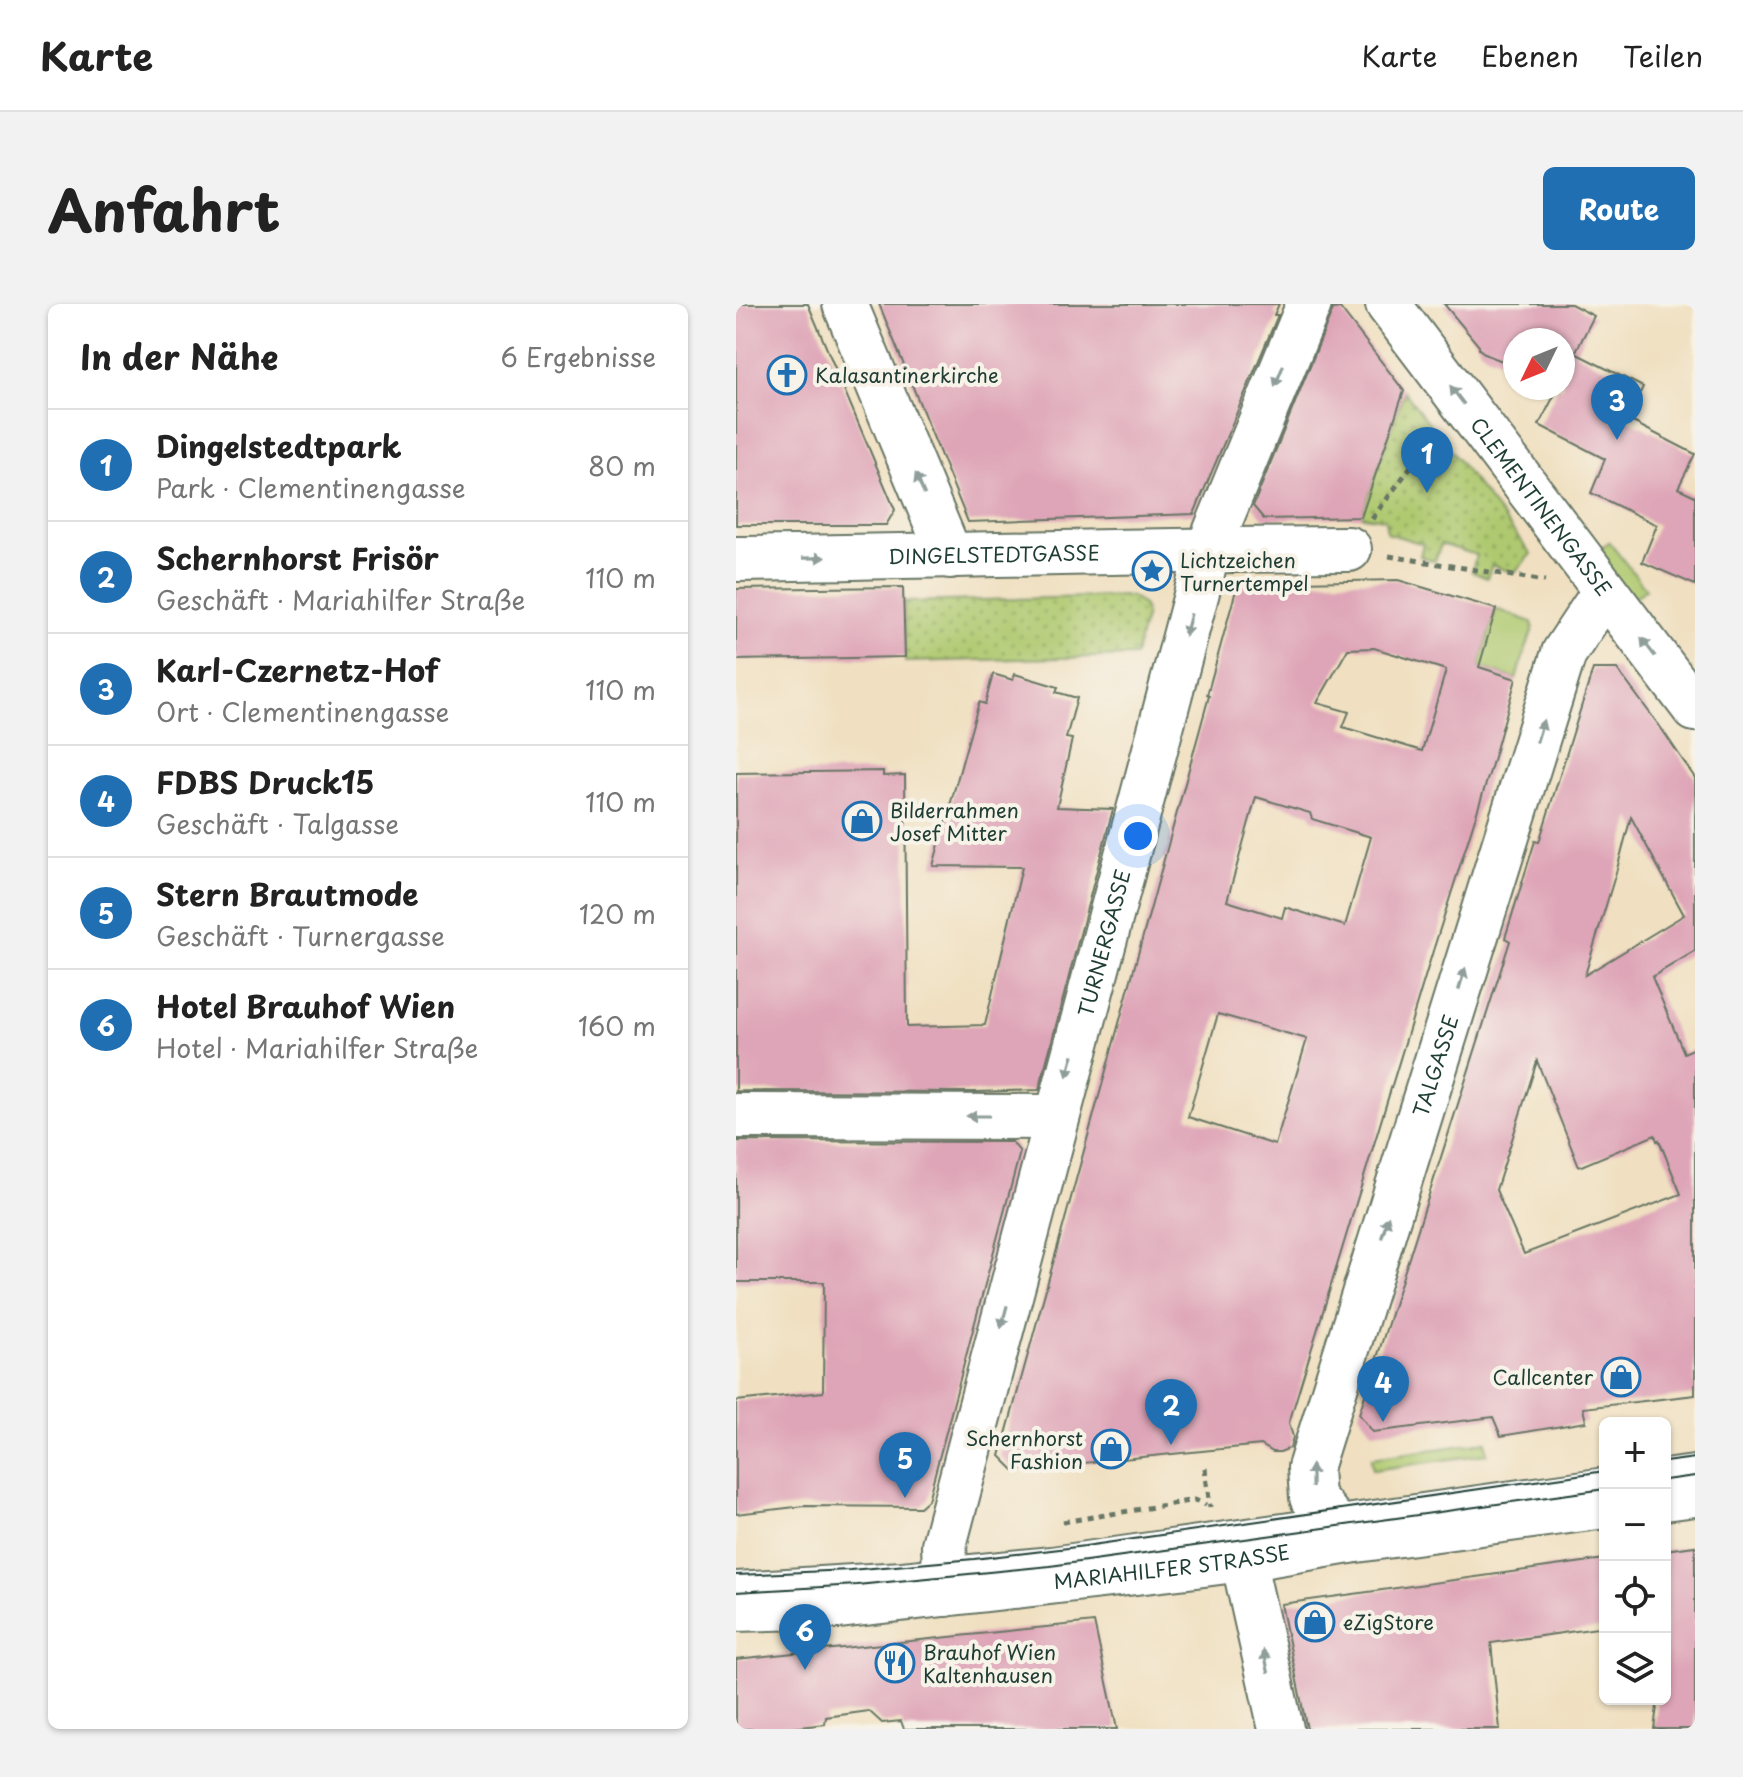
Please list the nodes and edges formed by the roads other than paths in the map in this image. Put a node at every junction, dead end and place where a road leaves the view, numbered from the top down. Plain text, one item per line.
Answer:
1 (845, 304) edge
2 (1309, 304) edge
3 (1388, 304) edge
4 (1349, 549) road end
5 (1208, 550) junction
6 (950, 556) junction
7 (736, 559) edge
8 (1605, 591) junction
9 (1695, 709) edge
10 (736, 1116) edge
11 (1056, 1117) junction
12 (1695, 1467) edge
13 (1671, 1470) edge
14 (1599, 1480) edge
15 (1695, 1494) edge
16 (1671, 1497) edge
17 (1599, 1507) edge
18 (1340, 1530) junction
19 (1243, 1559) junction
20 (946, 1582) junction
21 (736, 1583) edge
22 (736, 1609) edge
23 (1281, 1729) edge

6 -> 1 street
2 -> 5 street, TURNERGASSE
8 -> 3 street, CLEMENTINENGASSE
4 - 5 street, DINGELSTEDTGASSE
5 - 6 street, DINGELSTEDTGASSE
5 -> 11 street, TURNERGASSE
7 -> 6 street, DINGELSTEDTGASSE
9 -> 8 street, CLEMENTINENGASSE
18 -> 8 street, TALGASSE
11 -> 10 street
11 -> 20 street, TURNERGASSE
12 - 13 lane
14 - 18 lane
15 - 16 street
17 - 18 street, MARIAHILFER STRASSE
18 - 19 street, MARIAHILFER STRASSE
18 - 20 lane
19 - 20 street, MARIAHILFER STRASSE
23 -> 19 street
20 - 21 lane
20 - 22 street, MARIAHILFER STRASSE

